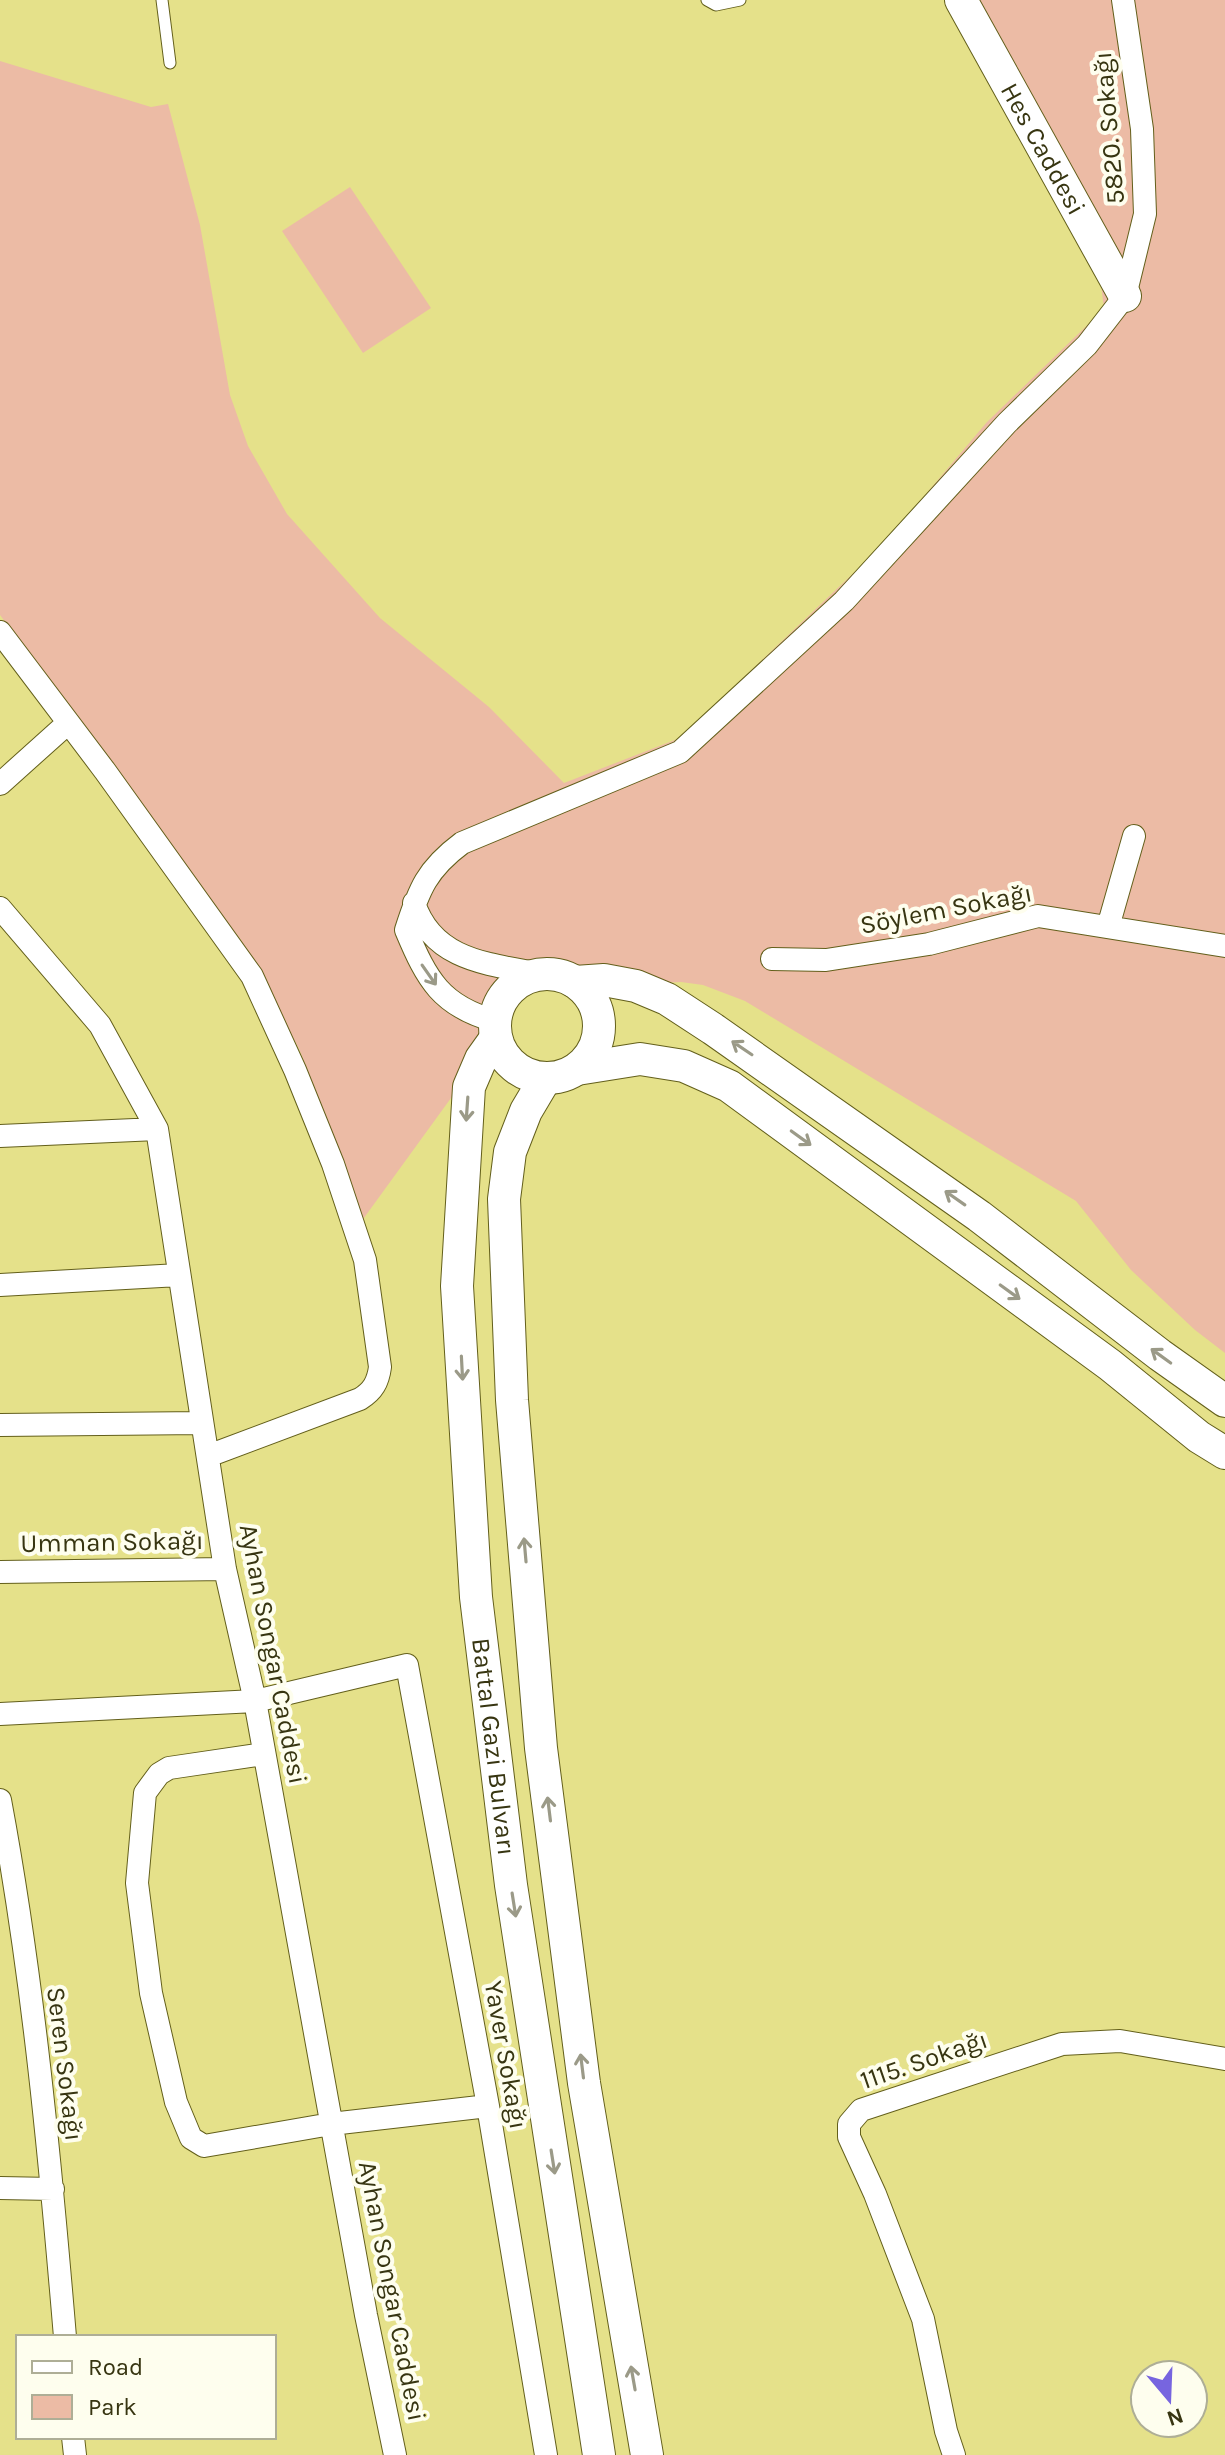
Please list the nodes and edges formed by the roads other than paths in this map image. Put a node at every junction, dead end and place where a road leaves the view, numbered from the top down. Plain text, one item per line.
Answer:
1 (162, 0) edge
2 (707, 0) edge
3 (740, 0) edge
4 (961, 0) edge
5 (1123, 0) edge
6 (170, 63) dead end
7 (1125, 296) junction
8 (0, 632) edge
9 (68, 723) junction
10 (0, 784) edge
11 (1134, 836) dead end
12 (414, 903) junction
13 (0, 908) edge
14 (1108, 927) junction
15 (1225, 946) edge
16 (772, 959) dead end
17 (541, 974) junction
18 (575, 982) junction
19 (496, 1030) junction
20 (577, 1069) junction
21 (545, 1079) junction
22 (157, 1129) junction
23 (0, 1136) edge
24 (179, 1275) junction
25 (0, 1285) edge
26 (1225, 1401) edge
27 (202, 1423) junction
28 (0, 1425) edge
29 (1225, 1453) edge
30 (208, 1456) junction
31 (225, 1569) junction
32 (0, 1572) edge
33 (255, 1701) junction
34 (0, 1714) edge
35 (264, 1754) junction
36 (0, 1800) edge
37 (1225, 2059) edge
38 (488, 2106) junction
39 (331, 2124) junction
40 (0, 2188) edge
41 (53, 2189) junction
42 (65, 2335) edge
43 (395, 2455) edge
44 (546, 2455) edge
45 (599, 2455) edge
46 (647, 2455) edge
47 (954, 2455) edge

1 - 6 lane
2 - 3 lane
4 - 7 street, Hes Caddesi
5 - 7 street, 5820. Sokağı
7 - 12 street
8 - 9 street
9 - 10 street
9 - 30 street
11 - 14 street
12 - 17 street
12 -> 19 street
13 - 22 street, Ayhan Songar Caddesi
14 - 15 street, Söylem Sokağı
14 - 16 street, Söylem Sokağı
17 - 18 street
17 - 19 street
18 - 20 street
26 -> 18 street
19 - 21 street
19 -> 45 street, Battal Gazi Bulvarı
20 - 21 street
20 -> 29 street
46 -> 21 street, Battal Gazi Bulvarı
22 - 23 street
22 - 24 street, Ayhan Songar Caddesi
24 - 25 street
24 - 27 street, Ayhan Songar Caddesi
27 - 28 street
27 - 30 street, Ayhan Songar Caddesi
30 - 31 street, Ayhan Songar Caddesi
31 - 32 street, Umman Sokağı
31 - 33 street, Ayhan Songar Caddesi
33 - 34 street
33 - 35 street, Ayhan Songar Caddesi
33 - 38 street, Yaver Sokağı
35 - 39 street, Ayhan Songar Caddesi
35 - 39 street
36 - 41 street, Seren Sokağı
37 - 47 street, 1115. Sokağı
38 - 39 street
38 - 44 street, Yaver Sokağı
39 - 43 street, Ayhan Songar Caddesi
40 - 41 street
41 - 42 street, Seren Sokağı

